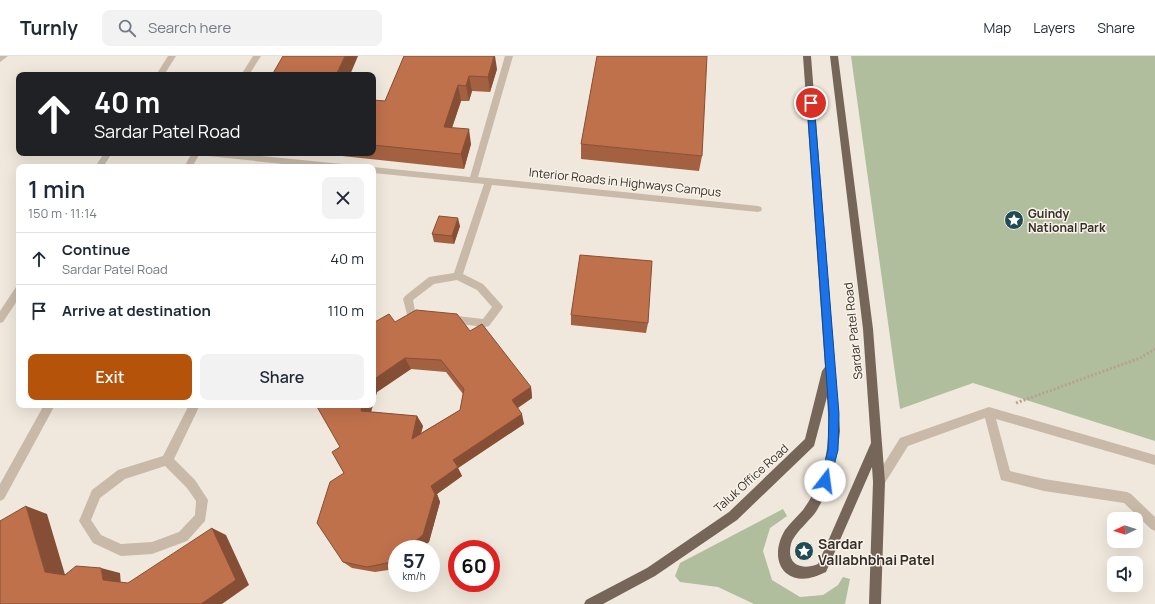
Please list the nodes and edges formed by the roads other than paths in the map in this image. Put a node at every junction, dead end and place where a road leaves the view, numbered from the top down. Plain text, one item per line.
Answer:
1 (4, 56) edge
2 (172, 56) edge
3 (257, 56) edge
4 (508, 56) edge
5 (807, 56) edge
6 (834, 56) edge
7 (0, 60) edge
8 (162, 72) edge
9 (247, 72) edge
10 (228, 156) edge
11 (299, 164) edge
12 (376, 170) edge
13 (473, 180) junction
14 (489, 182) junction
15 (758, 209) dead end
16 (458, 276) junction
17 (16, 295) edge
18 (0, 319) edge
19 (829, 353) junction
20 (48, 408) edge
21 (193, 408) edge
22 (989, 412) junction
23 (876, 444) junction
24 (167, 460) junction
25 (1155, 460) edge
26 (879, 482) junction
27 (0, 495) edge
28 (1155, 525) edge
29 (590, 604) edge
30 (875, 604) edge

1 - 7 lane
2 - 8 lane
3 - 9 lane
4 - 13 lane
5 - 19 main road, Sardar Patel Road
6 - 23 main road, Sardar Patel Road
10 - 11 lane
12 - 13 lane, Interior Roads in Highways Campus
13 - 14 lane, Interior Roads in Highways Campus
14 - 15 lane, Interior Roads in Highways Campus
14 - 16 lane
16 - 16 lane
17 - 18 lane
19 - 23 main road
19 - 29 main road, Taluk Office Road
20 - 27 lane
21 - 24 lane
22 - 25 lane
22 - 26 lane
22 - 28 lane
23 - 26 main road, Sardar Patel Road
24 - 24 lane
26 - 30 main road, Sardar Patel Road

